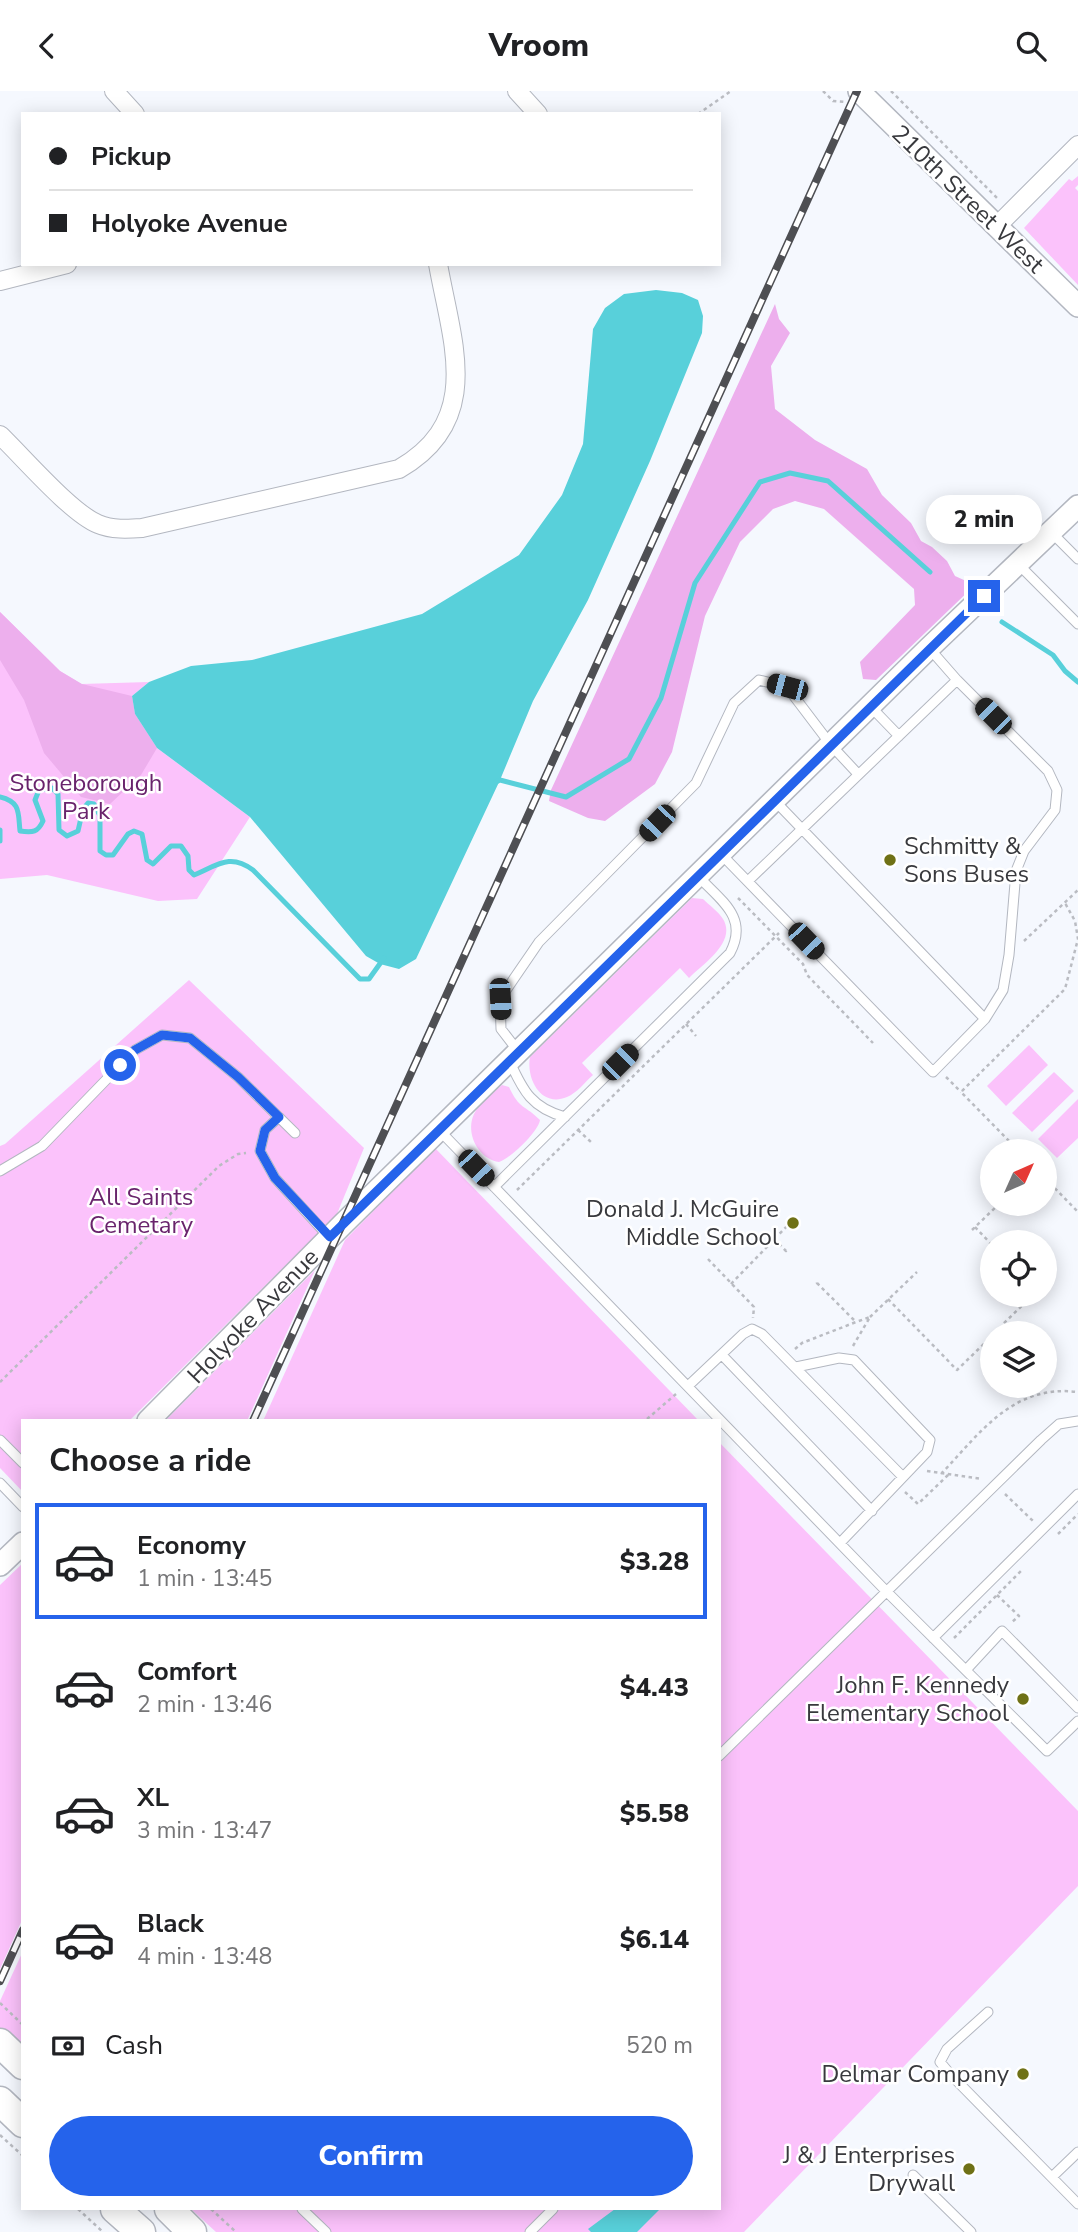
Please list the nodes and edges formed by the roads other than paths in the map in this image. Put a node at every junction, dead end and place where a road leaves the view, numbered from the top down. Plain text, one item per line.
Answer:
1 (114, 91) edge
2 (517, 91) edge
3 (855, 97) edge
4 (133, 112) edge
5 (536, 112) edge
6 (1078, 145) edge
7 (1004, 220) junction
8 (59, 266) edge
9 (438, 266) edge
10 (0, 281) edge
11 (1078, 306) edge
12 (0, 435) edge
13 (1078, 506) edge
14 (1051, 532) junction
15 (1078, 559) edge
16 (1018, 563) junction
17 (1078, 624) edge
18 (929, 648) junction
19 (957, 680) junction
20 (870, 706) junction
21 (899, 736) junction
22 (831, 745) junction
23 (858, 774) junction
24 (774, 800) junction
25 (801, 829) junction
26 (726, 858) junction
27 (698, 876) junction
28 (748, 881) junction
29 (985, 1019) junction
30 (514, 1056) junction
31 (279, 1117) junction
32 (565, 1117) junction
33 (439, 1129) junction
34 (295, 1133) dead end
35 (0, 1171) edge
36 (494, 1187) junction
37 (330, 1237) junction
38 (722, 1355) junction
39 (796, 1367) junction
40 (688, 1386) junction
41 (150, 1419) edge
42 (720, 1419) edge
43 (721, 1420) edge
44 (1078, 1421) edge
45 (0, 1440) edge
46 (21, 1461) edge
47 (900, 1481) junction
48 (0, 1483) edge
49 (1078, 1494) edge
50 (21, 1505) edge
51 (872, 1511) junction
52 (840, 1543) junction
53 (21, 1545) edge
54 (0, 1565) edge
55 (886, 1591) junction
56 (933, 1638) junction
57 (966, 1670) junction
58 (1078, 1708) edge
59 (1078, 1721) edge
60 (721, 1754) edge
61 (988, 2011) dead end
62 (0, 2043) edge
63 (21, 2063) edge
64 (0, 2101) edge
65 (21, 2121) edge
66 (1076, 2157) edge
67 (913, 2175) dead end
68 (1052, 2177) junction
69 (1078, 2204) edge
70 (116, 2210) edge
71 (170, 2210) edge
72 (303, 2210) edge
73 (552, 2210) edge
74 (141, 2232) edge
75 (192, 2232) edge
76 (326, 2232) edge
77 (530, 2232) edge
78 (971, 2232) edge

1 - 4 street
2 - 5 street
3 - 7 street, 210th Street West
6 - 7 street
7 - 11 street, 210th Street West
8 - 10 street
9 - 12 street
13 - 14 street, Holyoke Avenue
14 - 15 lane
14 - 16 street, Holyoke Avenue
16 - 17 lane
16 - 18 street, Holyoke Avenue
18 - 19 lane
18 - 20 street, Holyoke Avenue
19 - 21 lane
19 - 29 lane
20 - 21 lane
20 - 22 street, Holyoke Avenue
21 - 23 lane
22 - 23 lane
22 - 24 street, Holyoke Avenue
22 - 30 lane
23 - 25 lane
24 - 25 lane
24 - 26 street, Holyoke Avenue
25 - 28 lane
25 - 29 lane
26 - 27 street, Holyoke Avenue
26 - 28 lane
27 - 30 street, Holyoke Avenue
27 - 32 lane
28 - 29 lane
30 - 32 lane
30 - 33 street, Holyoke Avenue
31 - 34 lane
31 - 35 lane
31 - 37 lane
32 - 36 lane
33 - 36 lane
33 - 37 street, Holyoke Avenue
36 - 40 lane
37 - 41 street, Holyoke Avenue
38 - 39 lane
38 - 40 lane
38 - 51 lane
39 - 47 lane
39 - 47 lane
40 - 42 lane
43 - 52 lane
44 - 55 lane
45 - 46 lane
47 - 51 lane
48 - 50 lane
49 - 56 lane
51 - 52 lane
52 - 55 lane
53 - 54 street
55 - 56 lane
55 - 60 lane
56 - 57 lane
57 - 58 lane
57 - 59 lane
61 - 68 lane
62 - 63 main road
64 - 65 main road
66 - 68 lane
67 - 78 lane
68 - 69 lane
70 - 74 main road
71 - 75 main road
72 - 76 lane
73 - 77 lane

